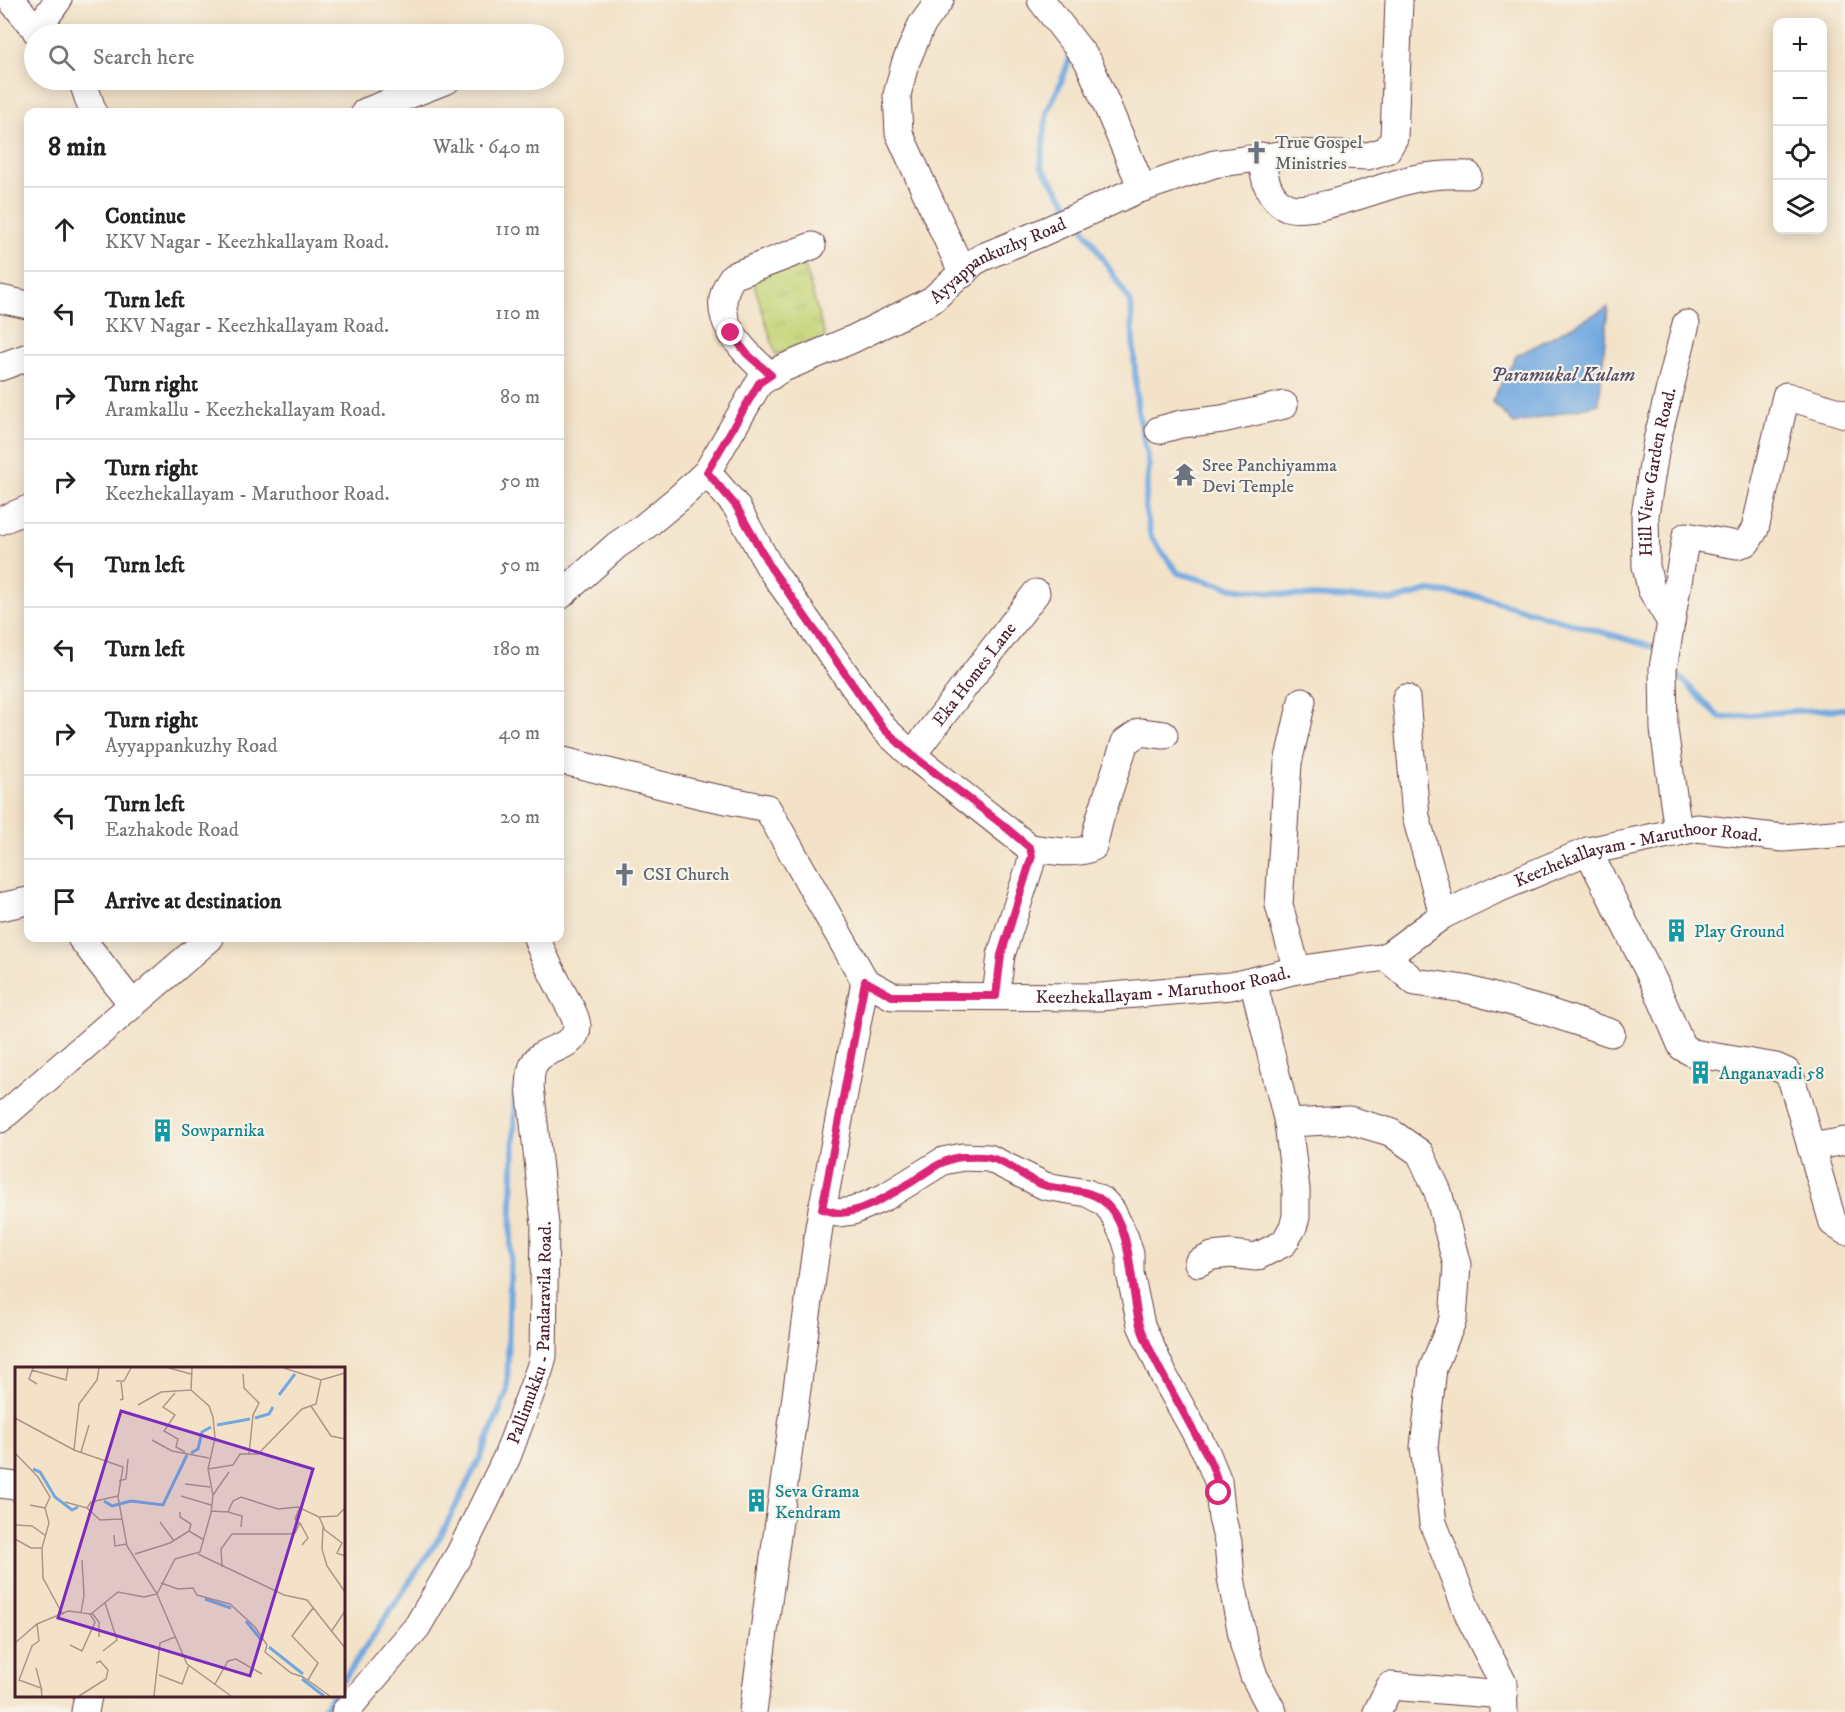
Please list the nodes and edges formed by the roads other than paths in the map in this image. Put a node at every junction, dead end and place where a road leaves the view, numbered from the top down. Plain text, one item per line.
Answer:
1 (10, 0) edge
2 (58, 0) edge
3 (940, 0) edge
4 (1041, 0) edge
5 (1400, 0) edge
6 (30, 24) edge
7 (43, 24) edge
8 (85, 90) edge
9 (421, 90) edge
10 (92, 108) edge
11 (374, 108) edge
12 (1261, 156) junction
13 (1468, 175) dead end
14 (1142, 188) junction
15 (813, 246) dead end
16 (963, 274) junction
17 (0, 299) edge
18 (24, 303) edge
19 (1686, 324) dead end
20 (24, 358) edge
21 (0, 367) edge
22 (771, 375) junction
23 (1284, 405) dead end
24 (1845, 414) edge
25 (1159, 430) dead end
26 (707, 472) junction
27 (24, 511) edge
28 (0, 522) edge
29 (564, 592) edge
30 (1036, 593) dead end
31 (1671, 622) junction
32 (1406, 698) dead end
33 (1302, 701) dead end
34 (1164, 735) dead end
35 (912, 755) junction
36 (564, 761) edge
37 (1678, 832) junction
38 (1845, 833) edge
39 (1030, 848) junction
40 (1588, 851) junction
41 (24, 903) edge
42 (0, 907) edge
43 (1443, 915) junction
44 (84, 942) edge
45 (205, 942) edge
46 (538, 942) edge
47 (1386, 957) junction
48 (1297, 970) junction
49 (865, 981) junction
50 (1253, 981) junction
51 (996, 996) junction
52 (133, 1005) junction
53 (1611, 1032) dead end
54 (0, 1119) edge
55 (1288, 1123) junction
56 (1845, 1141) edge
57 (1811, 1147) junction
58 (822, 1209) junction
59 (1845, 1231) edge
60 (1198, 1263) dead end
61 (0, 1484) edge
62 (15, 1486) edge
63 (88, 1697) edge
64 (1504, 1704) edge
65 (85, 1712) edge
66 (345, 1712) edge
67 (753, 1712) edge
68 (1273, 1712) edge
69 (1377, 1712) edge

1 - 6 street
2 - 7 street
3 - 16 street
4 - 14 street
5 - 12 street, Ayyappankuzhy Road
8 - 10 street
9 - 11 street
12 - 13 street
12 - 14 street, Ayyappankuzhy Road
14 - 16 street, Ayyappankuzhy Road
15 - 22 street
16 - 22 street, Ayyappankuzhy Road
17 - 18 street
19 - 31 street, Hill View Garden Road.
20 - 21 street
22 - 26 street, Ayyappankuzhy Road
23 - 25 street
24 - 31 street
26 - 29 street, Ayyappankuzhy Road
26 - 35 street
27 - 28 street
30 - 35 street, Eka Homes Lane
31 - 37 street
32 - 43 street
33 - 48 street
34 - 39 street
35 - 39 street
36 - 49 street
37 - 38 street, Keezhekallayam - Maruthoor Road.
37 - 40 street, Keezhekallayam - Maruthoor Road.
39 - 51 street
40 - 43 street, Keezhekallayam - Maruthoor Road.
40 - 57 street
41 - 42 street
43 - 47 street, Keezhekallayam - Maruthoor Road.
44 - 52 street
45 - 52 street
46 - 66 street, Pallimukku - Pandaravila Road.
47 - 48 street, Keezhekallayam - Maruthoor Road.
47 - 53 street
48 - 50 street, Keezhekallayam - Maruthoor Road.
49 - 51 street, Keezhekallayam - Maruthoor Road.
49 - 58 street
50 - 51 street, Keezhekallayam - Maruthoor Road.
50 - 55 street
52 - 54 street
55 - 60 street
55 - 64 street
56 - 57 street
57 - 59 street
58 - 67 street
58 - 68 street
61 - 62 street
63 - 65 street
64 - 69 street

